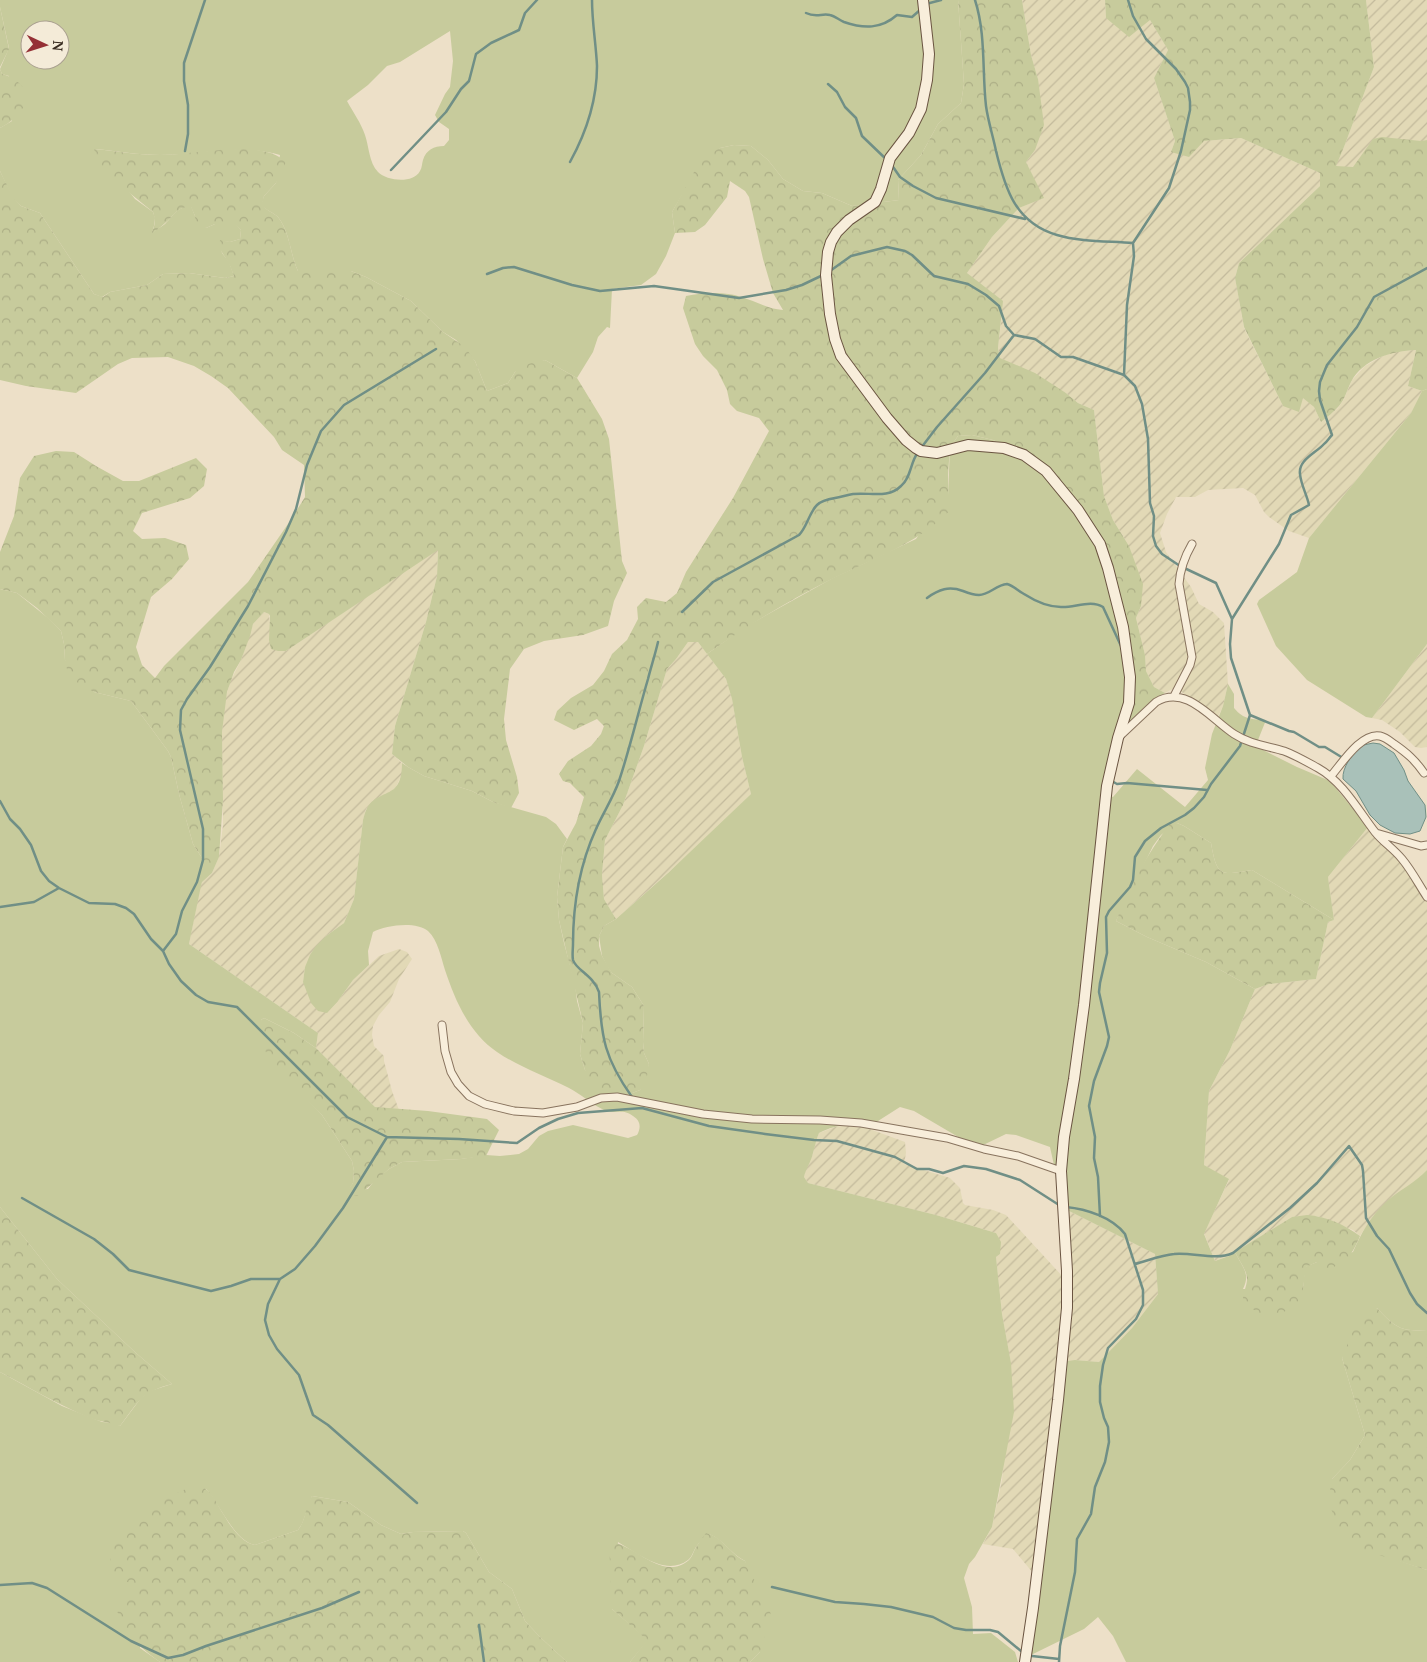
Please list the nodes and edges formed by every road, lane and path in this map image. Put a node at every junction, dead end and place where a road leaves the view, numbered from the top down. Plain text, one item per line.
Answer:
1 (923, 0) edge
2 (1192, 544) dead end
3 (1174, 696) junction
4 (1118, 738) junction
5 (1424, 773) dead end
6 (1331, 776) junction
7 (1375, 832) junction
8 (1427, 845) edge
9 (1427, 897) edge
10 (442, 1025) dead end
11 (1061, 1172) junction
12 (1025, 1662) edge

1 - 4 main road
2 - 3 street
3 - 4 street
3 - 6 street
4 - 11 main road
5 - 6 street
6 - 7 street
7 - 8 street
7 - 9 street
10 - 11 street
11 - 12 main road

